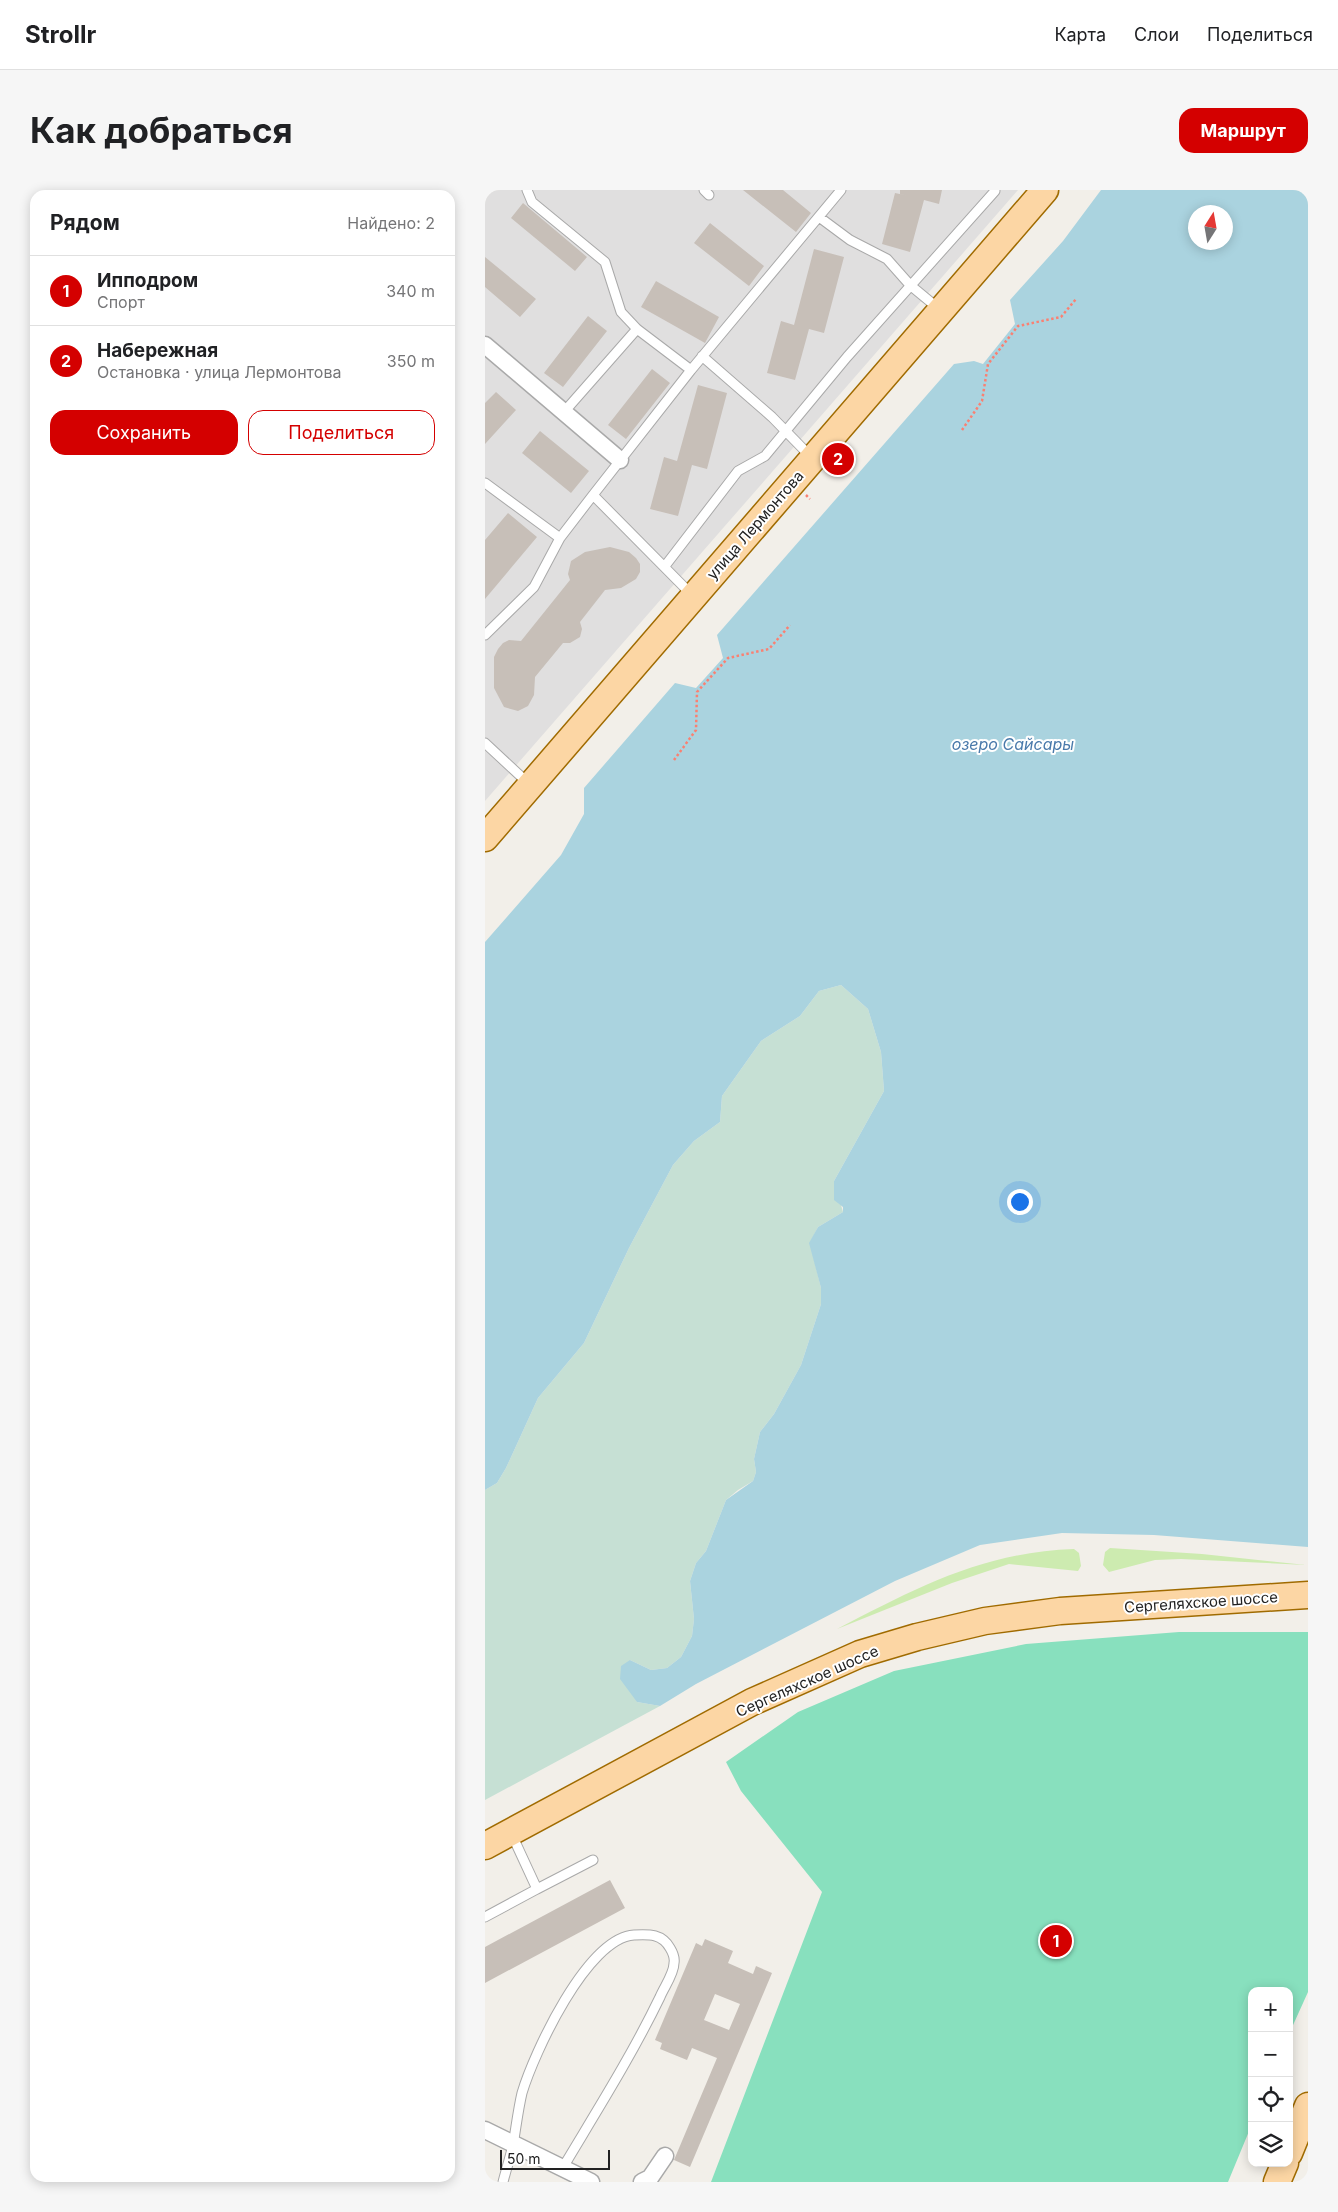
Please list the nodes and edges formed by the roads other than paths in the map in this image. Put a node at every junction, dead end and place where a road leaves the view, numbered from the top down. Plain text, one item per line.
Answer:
1 (527, 190) edge
2 (841, 190) edge
3 (1045, 190) edge
4 (995, 191) edge
5 (819, 217) junction
6 (911, 285) junction
7 (941, 310) junction
8 (637, 329) junction
9 (485, 345) edge
10 (702, 356) junction
11 (691, 370) junction
12 (564, 412) junction
13 (786, 433) junction
14 (813, 458) junction
15 (621, 460) junction
16 (485, 483) edge
17 (593, 495) junction
18 (560, 538) junction
19 (665, 566) junction
20 (693, 597) junction
21 (485, 635) edge
22 (485, 744) edge
23 (531, 785) junction
24 (485, 838) edge
25 (1308, 1595) edge
26 (511, 1833) junction
27 (485, 1846) edge
28 (593, 1860) dead end
29 (537, 1889) junction
30 (485, 1917) edge
31 (1308, 2106) edge
32 (485, 2130) edge
33 (1293, 2142) edge
34 (513, 2145) junction
35 (665, 2156) dead end
36 (1283, 2167) edge
37 (562, 2169) junction
38 (503, 2182) edge
39 (591, 2182) edge
40 (642, 2182) edge
41 (1277, 2182) edge

1 - 8 lane
2 - 5 lane
3 - 7 main road, улица Лермонтова
4 - 6 lane
5 - 6 lane
5 - 10 lane
6 - 7 lane
6 - 13 lane
7 - 14 main road, улица Лермонтова
8 - 11 lane
8 - 12 lane
9 - 12 street
10 - 11 lane
10 - 13 lane
11 - 15 lane
12 - 15 street
13 - 14 lane
13 - 19 lane
14 - 20 main road, улица Лермонтова
15 - 17 lane
16 - 18 lane
17 - 18 lane
17 - 19 lane
18 - 21 lane
19 - 20 lane
20 - 23 main road, улица Лермонтова
22 - 23 lane
23 - 24 main road, улица Лермонтова
25 - 26 main road, Сергеляхское шоссе
26 - 27 main road, Сергеляхское шоссе
26 - 29 lane
28 - 29 lane
29 - 30 lane
31 - 33 main road
32 - 34 street
34 - 37 street
34 - 37 lane
34 - 38 lane
35 - 40 street
36 - 41 main road
37 - 39 street

